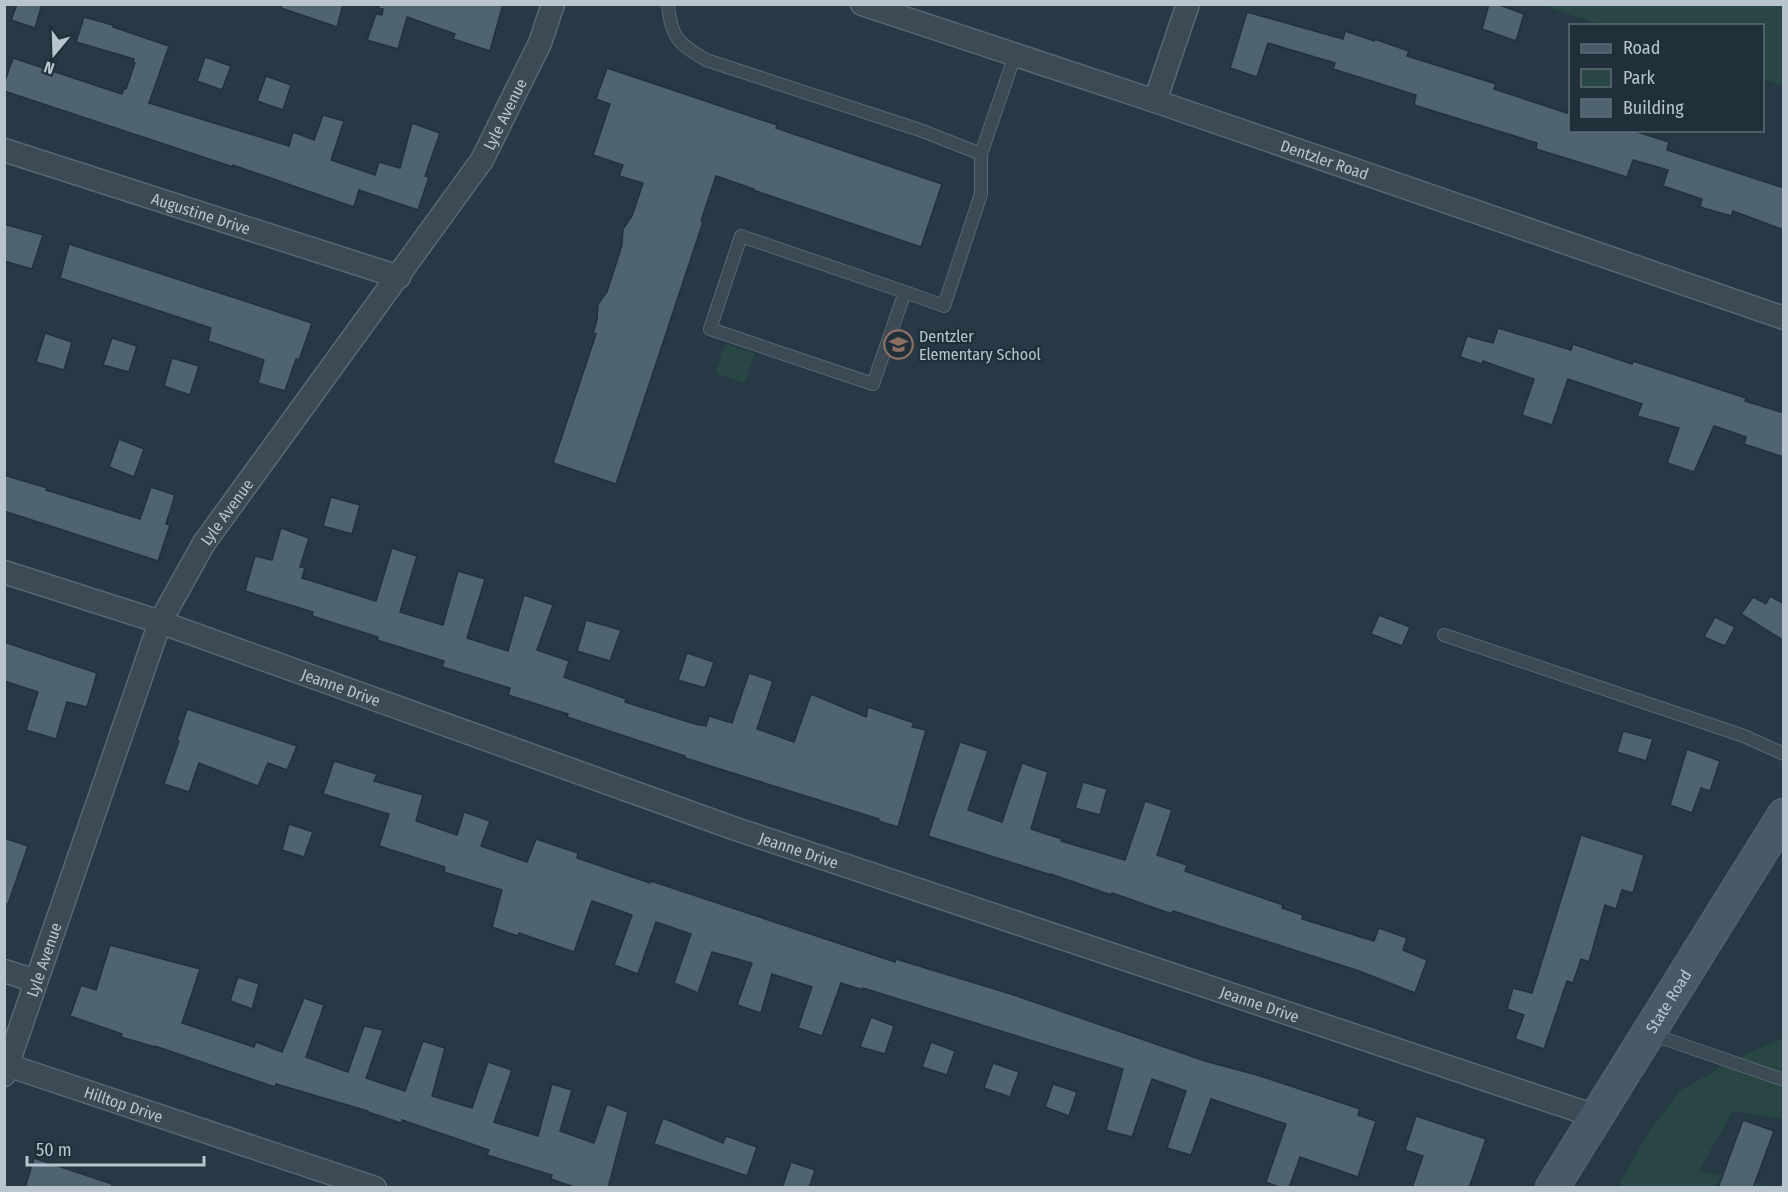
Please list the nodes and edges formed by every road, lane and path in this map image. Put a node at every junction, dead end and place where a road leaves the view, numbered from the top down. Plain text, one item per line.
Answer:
1 (553, 4) edge
2 (668, 4) edge
3 (862, 4) edge
4 (1188, 4) edge
5 (1015, 55) junction
6 (1155, 101) junction
7 (4, 150) edge
8 (981, 154) junction
9 (399, 277) junction
10 (905, 292) junction
11 (1784, 318) edge
12 (4, 572) edge
13 (160, 622) junction
14 (1444, 635) dead end
15 (1784, 754) edge
16 (1784, 815) edge
17 (4, 971) edge
18 (36, 981) junction
19 (1647, 1032) junction
20 (6, 1070) edge
21 (1784, 1080) edge
22 (1595, 1116) junction
23 (375, 1188) edge
24 (1552, 1188) edge

1 - 9 street, Lyle Avenue
2 - 8 lane
3 - 5 street, Dentzler Road
4 - 6 street
5 - 6 street, Dentzler Road
5 - 8 lane
6 - 11 street, Dentzler Road
7 - 9 street, Augustine Drive
8 - 10 lane
9 - 13 street, Lyle Avenue
10 - 10 lane
12 - 13 street, Jeanne Drive
13 - 18 street, Lyle Avenue
13 - 22 street, Jeanne Drive
14 - 15 lane
16 - 19 main road, State Road
17 - 18 street
18 - 20 street, Lyle Avenue
19 - 21 lane
19 - 22 main road, State Road
20 - 23 street, Hilltop Drive
22 - 24 main road, State Road

